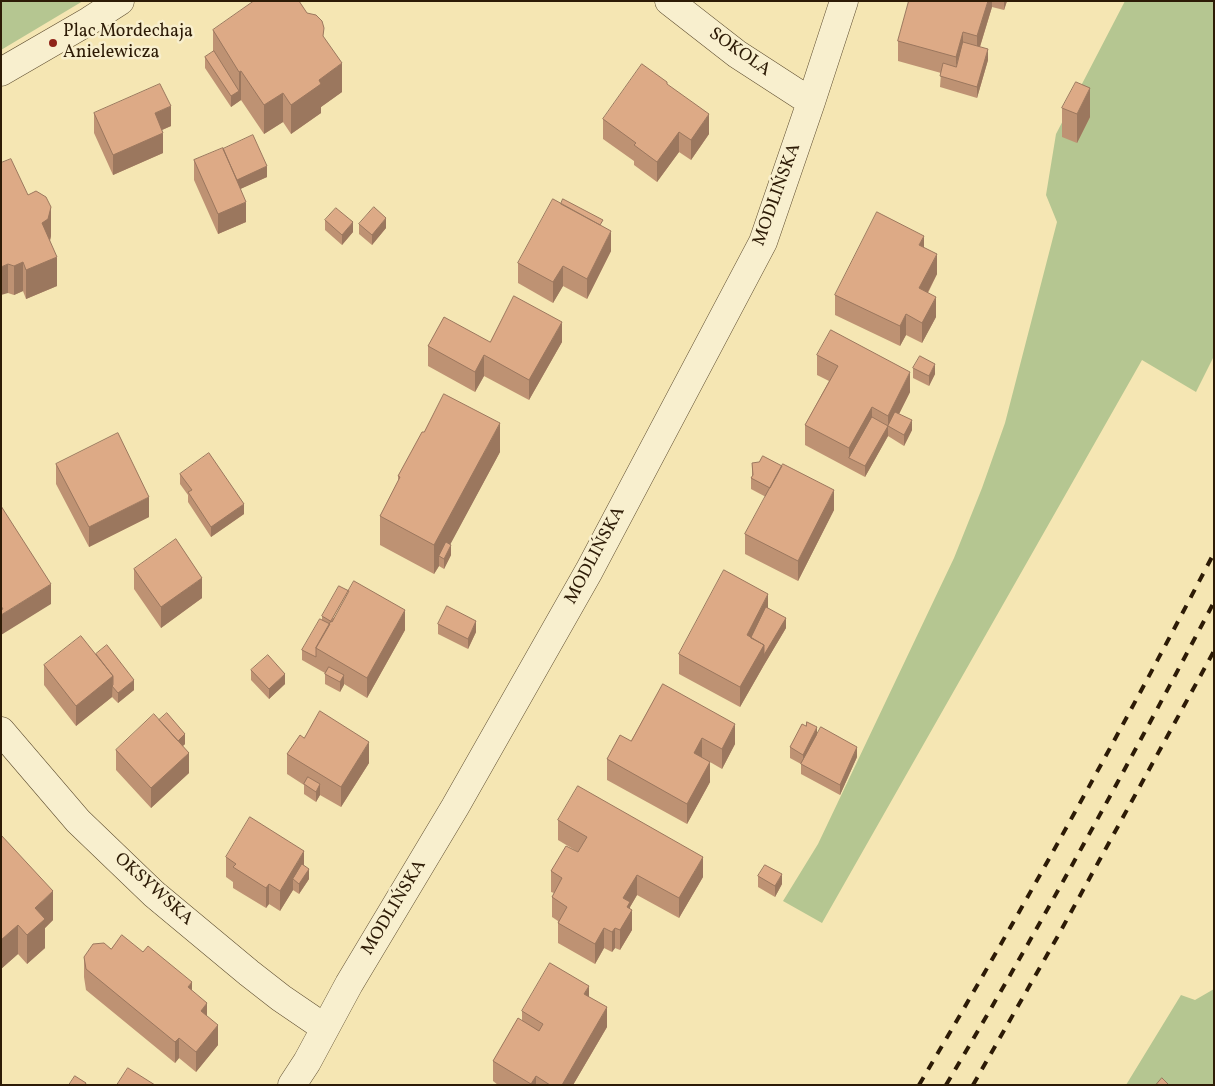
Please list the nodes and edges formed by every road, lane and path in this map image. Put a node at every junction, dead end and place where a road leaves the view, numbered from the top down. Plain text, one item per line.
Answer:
1 (120, 1) edge
2 (669, 1) edge
3 (844, 1) edge
4 (1, 72) edge
5 (811, 102) junction
6 (1, 731) edge
7 (325, 1028) junction
8 (292, 1085) edge

1 - 4 street
2 - 5 street, SOKOLA
3 - 5 street, MODLIŃSKA
5 - 7 street, MODLIŃSKA
6 - 7 street, OKSYWSKA
7 - 8 street, MODLIŃSKA

